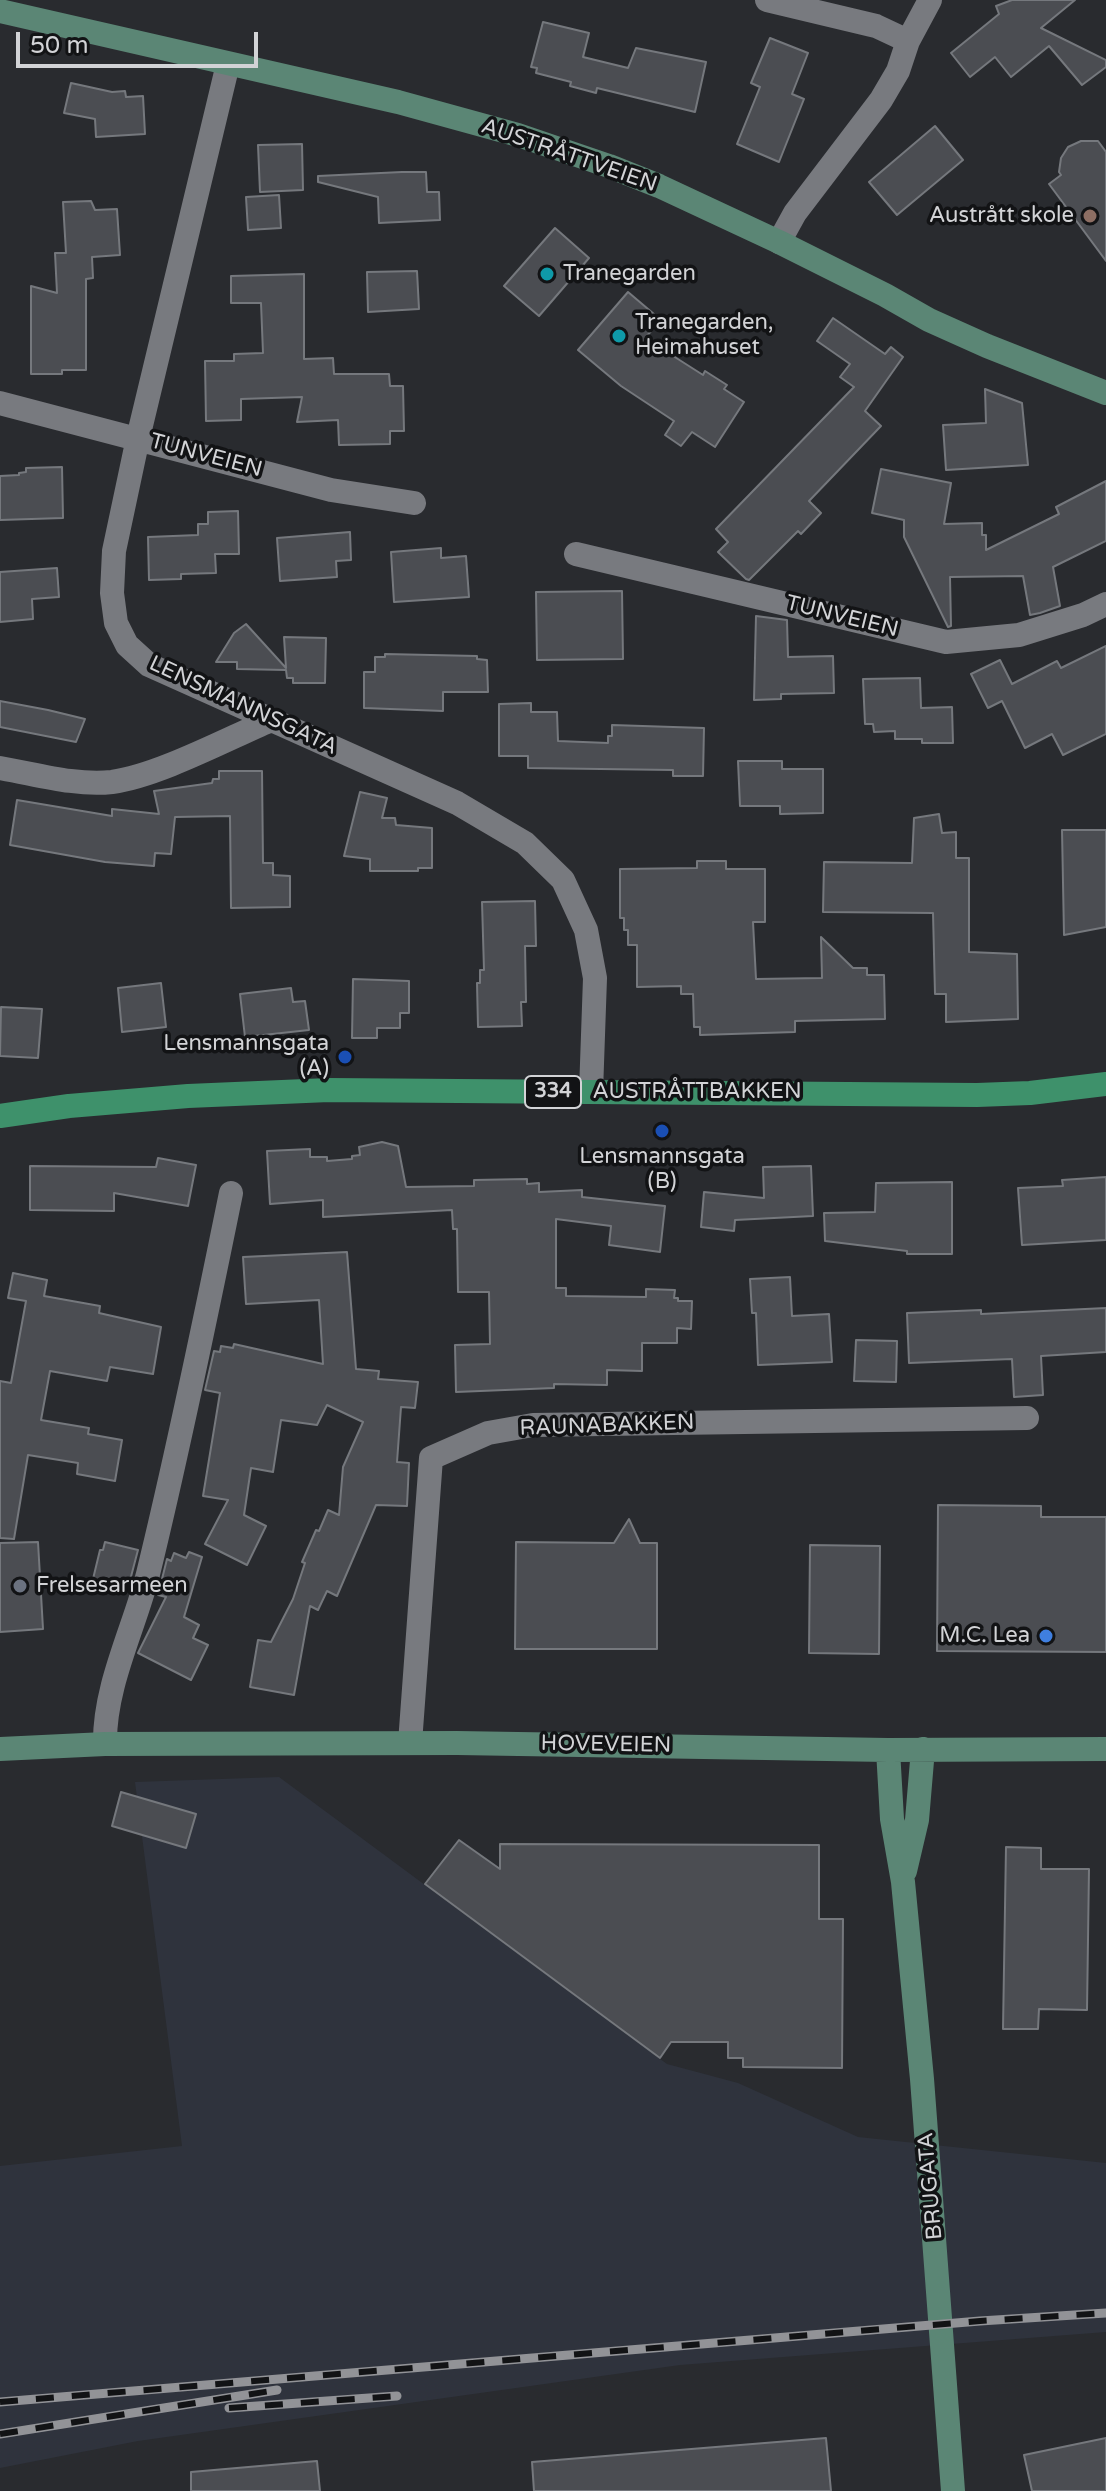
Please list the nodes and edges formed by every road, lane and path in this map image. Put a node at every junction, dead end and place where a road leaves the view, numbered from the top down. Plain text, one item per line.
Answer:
1 (767, 0) edge
2 (930, 0) edge
3 (0, 11) edge
4 (908, 41) junction
5 (228, 64) junction
6 (779, 242) junction
7 (1106, 393) edge
8 (0, 403) edge
9 (138, 438) junction
10 (414, 503) dead end
11 (576, 554) dead end
12 (1106, 604) edge
13 (269, 721) junction
14 (0, 768) edge
15 (1106, 1084) edge
16 (591, 1092) junction
17 (0, 1116) edge
18 (231, 1193) dead end
19 (1027, 1418) dead end
20 (410, 1743) junction
21 (105, 1744) junction
22 (0, 1749) edge
23 (923, 1749) junction
24 (1106, 1749) edge
25 (888, 1750) junction
26 (903, 1882) junction
27 (953, 2491) edge

1 - 4 street
2 - 4 street
3 - 5 main road, AUSTRÅTTVEIEN
4 - 6 street
5 - 6 main road, AUSTRÅTTVEIEN
5 - 9 street, LENSMANNSGATA
6 - 7 main road, AUSTRÅTTVEIEN
8 - 9 street, TUNVEIEN
9 - 10 street, TUNVEIEN
9 - 13 street, LENSMANNSGATA
11 - 12 street, TUNVEIEN
13 - 14 street
13 - 16 street, LENSMANNSGATA
15 - 16 main road, AUSTRÅTTBAKKEN / 334
16 - 17 main road, AUSTRÅTTBAKKEN / 334
18 - 21 street
19 - 20 street, RAUNABAKKEN
20 - 21 main road, HOVEVEIEN
20 - 25 main road, HOVEVEIEN
21 - 22 main road, HOVEVEIEN
23 - 24 main road, HOVEVEIEN
23 - 25 main road, HOVEVEIEN
23 - 26 main road, BRUGATA
25 - 26 main road, BRUGATA
26 - 27 main road, BRUGATA

